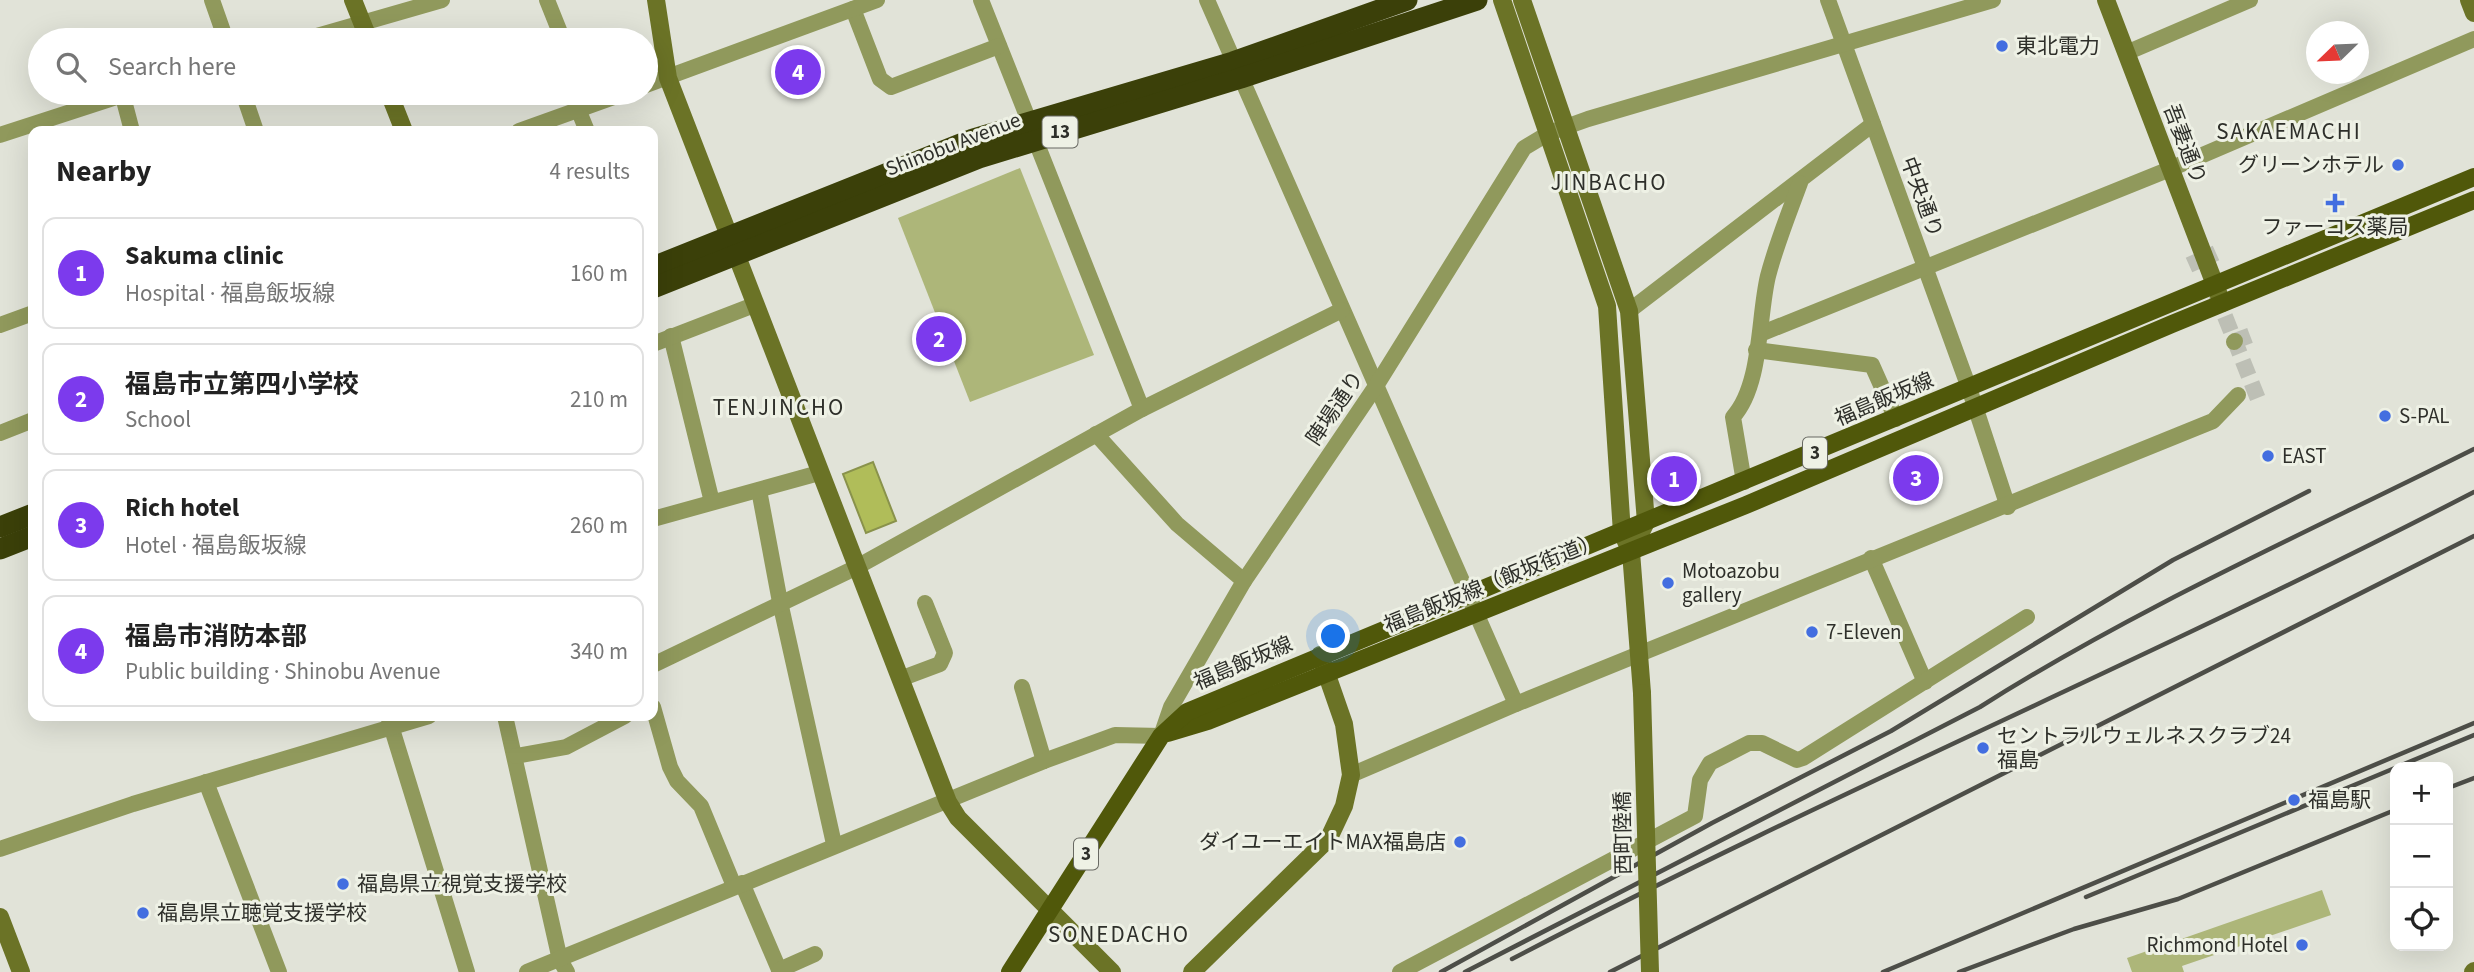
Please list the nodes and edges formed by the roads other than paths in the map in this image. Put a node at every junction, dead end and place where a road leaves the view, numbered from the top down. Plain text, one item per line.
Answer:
1 (212, 0) edge
2 (353, 0) edge
3 (442, 0) edge
4 (547, 0) edge
5 (656, 0) edge
6 (877, 0) edge
7 (981, 0) edge
8 (1207, 0) edge
9 (1407, 0) edge
10 (1477, 0) edge
11 (1502, 0) edge
12 (1522, 0) edge
13 (1828, 0) edge
14 (1993, 0) edge
15 (2106, 0) edge
16 (2249, 0) edge
17 (2469, 0) edge
18 (853, 9) junction
19 (2474, 13) edge
20 (362, 22) junction
21 (222, 28) edge
22 (342, 28) edge
23 (364, 28) edge
24 (559, 28) edge
25 (2474, 39) edge
26 (1844, 44) junction
27 (999, 46) junction
28 (2126, 52) junction
29 (1237, 70) junction
30 (668, 78) junction
31 (658, 81) edge
32 (91, 105) edge
33 (126, 105) edge
34 (247, 105) edge
35 (394, 105) edge
36 (577, 105) edge
37 (584, 105) edge
38 (1873, 124) junction
39 (131, 126) edge
40 (254, 126) edge
41 (402, 126) edge
42 (530, 126) edge
43 (586, 126) edge
44 (1568, 126) junction
45 (1032, 130) junction
46 (1549, 134) junction
47 (0, 135) edge
48 (2170, 169) junction
49 (2474, 177) edge
50 (1800, 183) junction
51 (2474, 200) edge
52 (732, 246) junction
53 (658, 266) edge
54 (1927, 269) junction
55 (658, 285) edge
56 (2215, 285) junction
57 (2222, 303) junction
58 (754, 305) junction
59 (1342, 310) junction
60 (1629, 311) junction
61 (28, 315) edge
62 (0, 325) edge
63 (671, 336) junction
64 (658, 342) edge
65 (1758, 342) junction
66 (1376, 386) junction
67 (1969, 388) junction
68 (2238, 395) dead end
69 (1142, 409) junction
70 (1976, 409) junction
71 (1896, 419) junction
72 (28, 422) edge
73 (0, 433) edge
74 (1096, 435) junction
75 (820, 473) junction
76 (1744, 482) junction
77 (759, 490) junction
78 (712, 502) junction
79 (2008, 507) junction
80 (28, 516) edge
81 (658, 518) edge
82 (1646, 522) junction
83 (0, 527) edge
84 (1622, 533) junction
85 (28, 538) edge
86 (0, 549) edge
87 (1631, 552) junction
88 (1871, 558) junction
89 (855, 568) junction
90 (1244, 581) junction
91 (1466, 596) junction
92 (780, 602) junction
93 (925, 603) dead end
94 (1475, 615) junction
95 (2027, 617) dead end
96 (1320, 655) junction
97 (1640, 656) junction
98 (658, 663) edge
99 (1325, 675) junction
100 (900, 679) junction
101 (1925, 682) junction
102 (1022, 687) dead end
103 (1516, 704) junction
104 (390, 721) edge
105 (506, 721) edge
106 (615, 721) edge
107 (657, 721) edge
108 (1161, 736) junction
109 (516, 756) junction
110 (1044, 761) junction
111 (1351, 775) junction
112 (206, 782) junction
113 (948, 802) junction
114 (834, 844) junction
115 (0, 849) edge
116 (738, 885) junction
117 (1051, 908) junction
118 (0, 917) edge
119 (815, 954) dead end
120 (563, 966) edge
121 (780, 971) edge
122 (21, 972) edge
123 (279, 972) edge
124 (467, 972) edge
125 (527, 972) edge
126 (1010, 972) edge
127 (1112, 972) edge
128 (1192, 972) edge
129 (1400, 972) edge
130 (1650, 972) edge

1 - 21 street
2 - 20 street
3 - 20 street
4 - 24 street
5 - 30 street
6 - 18 street
7 - 27 street
8 - 29 street
9 - 29 highway, Shinobu Avenue / 13
10 - 29 highway, Shinobu Avenue / 13
11 - 46 street
12 - 44 street
13 - 26 street, 中央通り
14 - 26 street, 陣場通り
15 - 28 street, 吾妻通り
16 - 28 street
17 - 19 street
18 - 27 street
18 - 30 street
20 - 22 street
20 - 23 street
25 - 48 street
26 - 38 street, 中央通り
26 - 44 street, 陣場通り
27 - 45 street
28 - 48 street, 吾妻通り
29 - 45 highway, Shinobu Avenue / 13
29 - 59 street
30 - 31 street
30 - 52 street
32 - 47 street
33 - 39 street
34 - 40 street
35 - 41 street
36 - 42 street
37 - 43 street
38 - 50 street
38 - 54 street, 中央通り
44 - 46 street, 陣場通り
44 - 60 street
45 - 52 highway, Shinobu Avenue / 13
45 - 69 street
46 - 66 street, 陣場通り
46 - 84 street
48 - 54 street
48 - 56 street, 吾妻通り
49 - 56 main road, 福島飯坂線 / 3
50 - 60 street
50 - 65 street
51 - 57 main road, 3
52 - 53 highway, Shinobu Avenue / 13
52 - 55 highway, Shinobu Avenue / 13
52 - 58 street
54 - 65 street
54 - 67 street, 中央通り
56 - 57 street, 吾妻通り
56 - 67 main road, 福島飯坂線 / 3
57 - 70 main road, 3
58 - 63 street
58 - 75 street
59 - 66 street
59 - 69 street
60 - 82 street
61 - 62 street
63 - 64 street
63 - 78 street
65 - 71 street
65 - 76 street
66 - 90 street, 陣場通り
66 - 91 street
67 - 70 street, 中央通り
67 - 71 main road, 福島飯坂線 / 3
68 - 79 street
69 - 74 street
70 - 79 street, 中央通り
70 - 87 main road, 3
71 - 76 main road, 福島飯坂線 / 3
72 - 73 street
74 - 89 street
74 - 90 street
75 - 77 street
75 - 89 street
76 - 82 main road, 福島飯坂線 / 3
77 - 78 street
77 - 92 street
78 - 81 street
79 - 88 street
80 - 83 highway
82 - 84 main road, 福島飯坂線 / 3
82 - 87 street
84 - 87 street
84 - 91 main road, 福島飯坂線 / 3
85 - 86 highway
87 - 94 main road, 福島飯坂線（飯坂街道） / 3
87 - 97 street, 西町陸橋
88 - 97 street
88 - 101 street
89 - 92 street
89 - 100 street
90 - 108 street, 陣場通り
91 - 94 street
91 - 96 main road, 福島飯坂線 / 3
92 - 98 street
92 - 114 street
93 - 100 street
94 - 99 main road, 福島飯坂線（飯坂街道） / 3
94 - 103 street
95 - 101 street
96 - 99 street
96 - 108 main road, 福島飯坂線 / 3
97 - 103 street
97 - 130 street, 西町陸橋, bridge
99 - 108 main road, 福島飯坂線（飯坂街道） / 3
99 - 111 street
100 - 113 street
101 - 129 street
102 - 110 street
103 - 111 street
104 - 112 street
104 - 124 street
105 - 109 street
106 - 109 street
107 - 116 street
108 - 110 street
108 - 117 main road, 3
109 - 120 street
110 - 113 street
111 - 128 street
112 - 115 street
112 - 123 street
113 - 114 street
113 - 117 street
114 - 116 street
116 - 120 street
116 - 121 street
117 - 126 main road, 3
117 - 127 street
118 - 122 street
119 - 121 street
120 - 125 street

